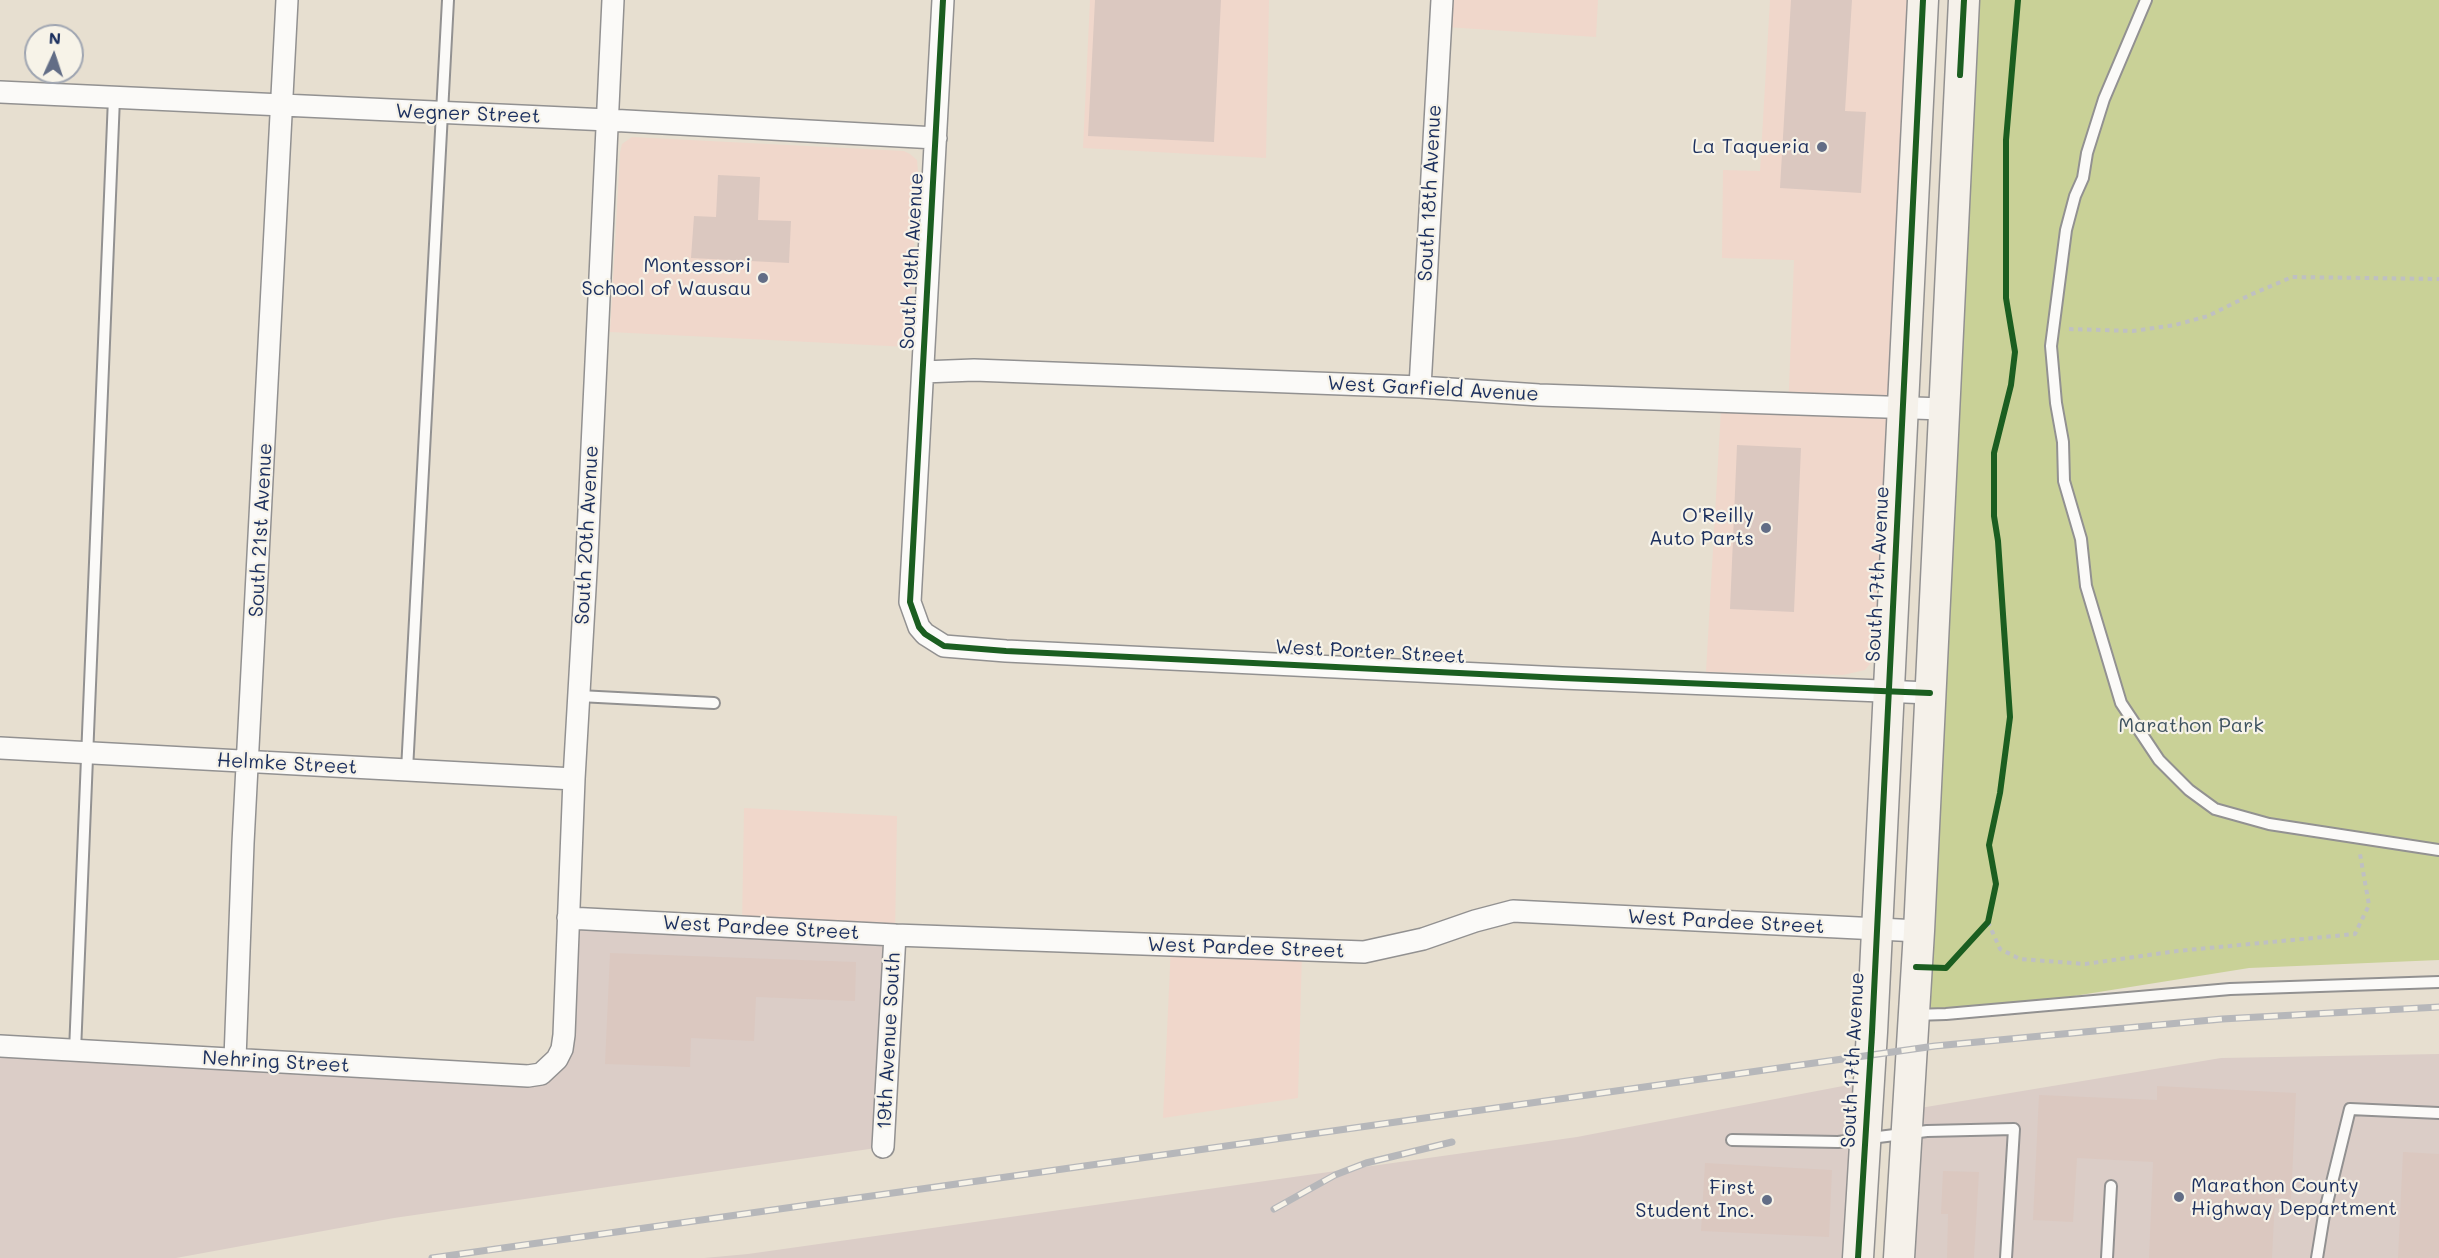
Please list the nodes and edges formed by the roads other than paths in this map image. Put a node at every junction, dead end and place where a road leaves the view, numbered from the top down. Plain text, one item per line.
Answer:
1 (287, 0) edge
2 (448, 0) edge
3 (613, 0) edge
4 (943, 0) edge
5 (1442, 0) edge
6 (1923, 0) edge
7 (1964, 0) edge
8 (2146, 0) edge
9 (0, 92) edge
10 (114, 98) junction
11 (282, 105) junction
12 (441, 114) junction
13 (608, 120) junction
14 (936, 138) junction
15 (922, 372) junction
16 (1420, 387) junction
17 (1903, 408) junction
18 (1943, 409) junction
19 (914, 524) joint
20 (1889, 691) junction
21 (1930, 693) junction
22 (579, 696) junction
23 (714, 703) dead end
24 (0, 748) edge
25 (89, 753) junction
26 (248, 762) junction
27 (407, 770) junction
28 (574, 779) junction
29 (2439, 850) edge
30 (568, 918) junction
31 (1877, 929) junction
32 (1919, 931) junction
33 (895, 935) junction
34 (2439, 982) edge
35 (1914, 1015) junction
36 (0, 1046) edge
37 (75, 1051) junction
38 (235, 1059) junction
39 (550, 1067) joint
40 (2439, 1113) edge
41 (1907, 1134) junction
42 (1866, 1139) junction
43 (1732, 1140) dead end
44 (883, 1147) dead end
45 (2111, 1186) dead end
46 (1858, 1258) edge
47 (1899, 1258) edge
48 (2006, 1258) edge
49 (2107, 1258) edge
50 (2318, 1258) edge

1 - 11 street, South 21st Avenue
2 - 12 lane
3 - 13 street, South 20th Avenue
4 - 14 street, South 19th Avenue
5 - 16 street, South 18th Avenue
6 - 17 main road, South 17th Avenue
7 - 18 main road
8 - 29 lane
9 - 10 street, Wegner Street
10 - 11 street, Wegner Street
10 - 25 lane
11 - 12 street, Wegner Street
11 - 26 street, South 21st Avenue
12 - 13 street, Wegner Street
12 - 27 lane
13 - 14 street, Wegner Street
13 - 22 street, South 20th Avenue
14 - 15 street, South 19th Avenue
15 - 16 street, West Garfield Avenue
15 - 19 street, South 19th Avenue
16 - 17 street, West Garfield Avenue
17 - 18 street, West Garfield Avenue
17 - 20 main road, South 17th Avenue
18 - 21 main road
19 - 20 street, West Porter Street
20 - 21 street, West Porter Street
20 - 31 main road, South 17th Avenue
21 - 32 main road
22 - 23 lane
22 - 28 street, South 20th Avenue
24 - 25 street, Helmke Street
25 - 26 street, Helmke Street
25 - 37 lane
26 - 27 street, Helmke Street
26 - 38 street, South 21st Avenue
27 - 28 street, Helmke Street
28 - 30 street, South 20th Avenue
30 - 33 street, West Pardee Street
30 - 39 street, South 20th Avenue
31 - 32 street, West Pardee Street
31 - 33 street, West Pardee Street
31 - 42 main road, South 17th Avenue
32 - 35 main road
33 - 44 street, 19th Avenue South
34 - 35 lane
35 - 41 main road
36 - 37 street, Nehring Street
37 - 38 street, Nehring Street
38 - 39 street, Nehring Street
40 - 50 lane
41 - 42 lane
41 - 47 main road
41 - 48 lane
42 - 43 lane
42 - 46 main road, South 17th Avenue
45 - 49 lane

